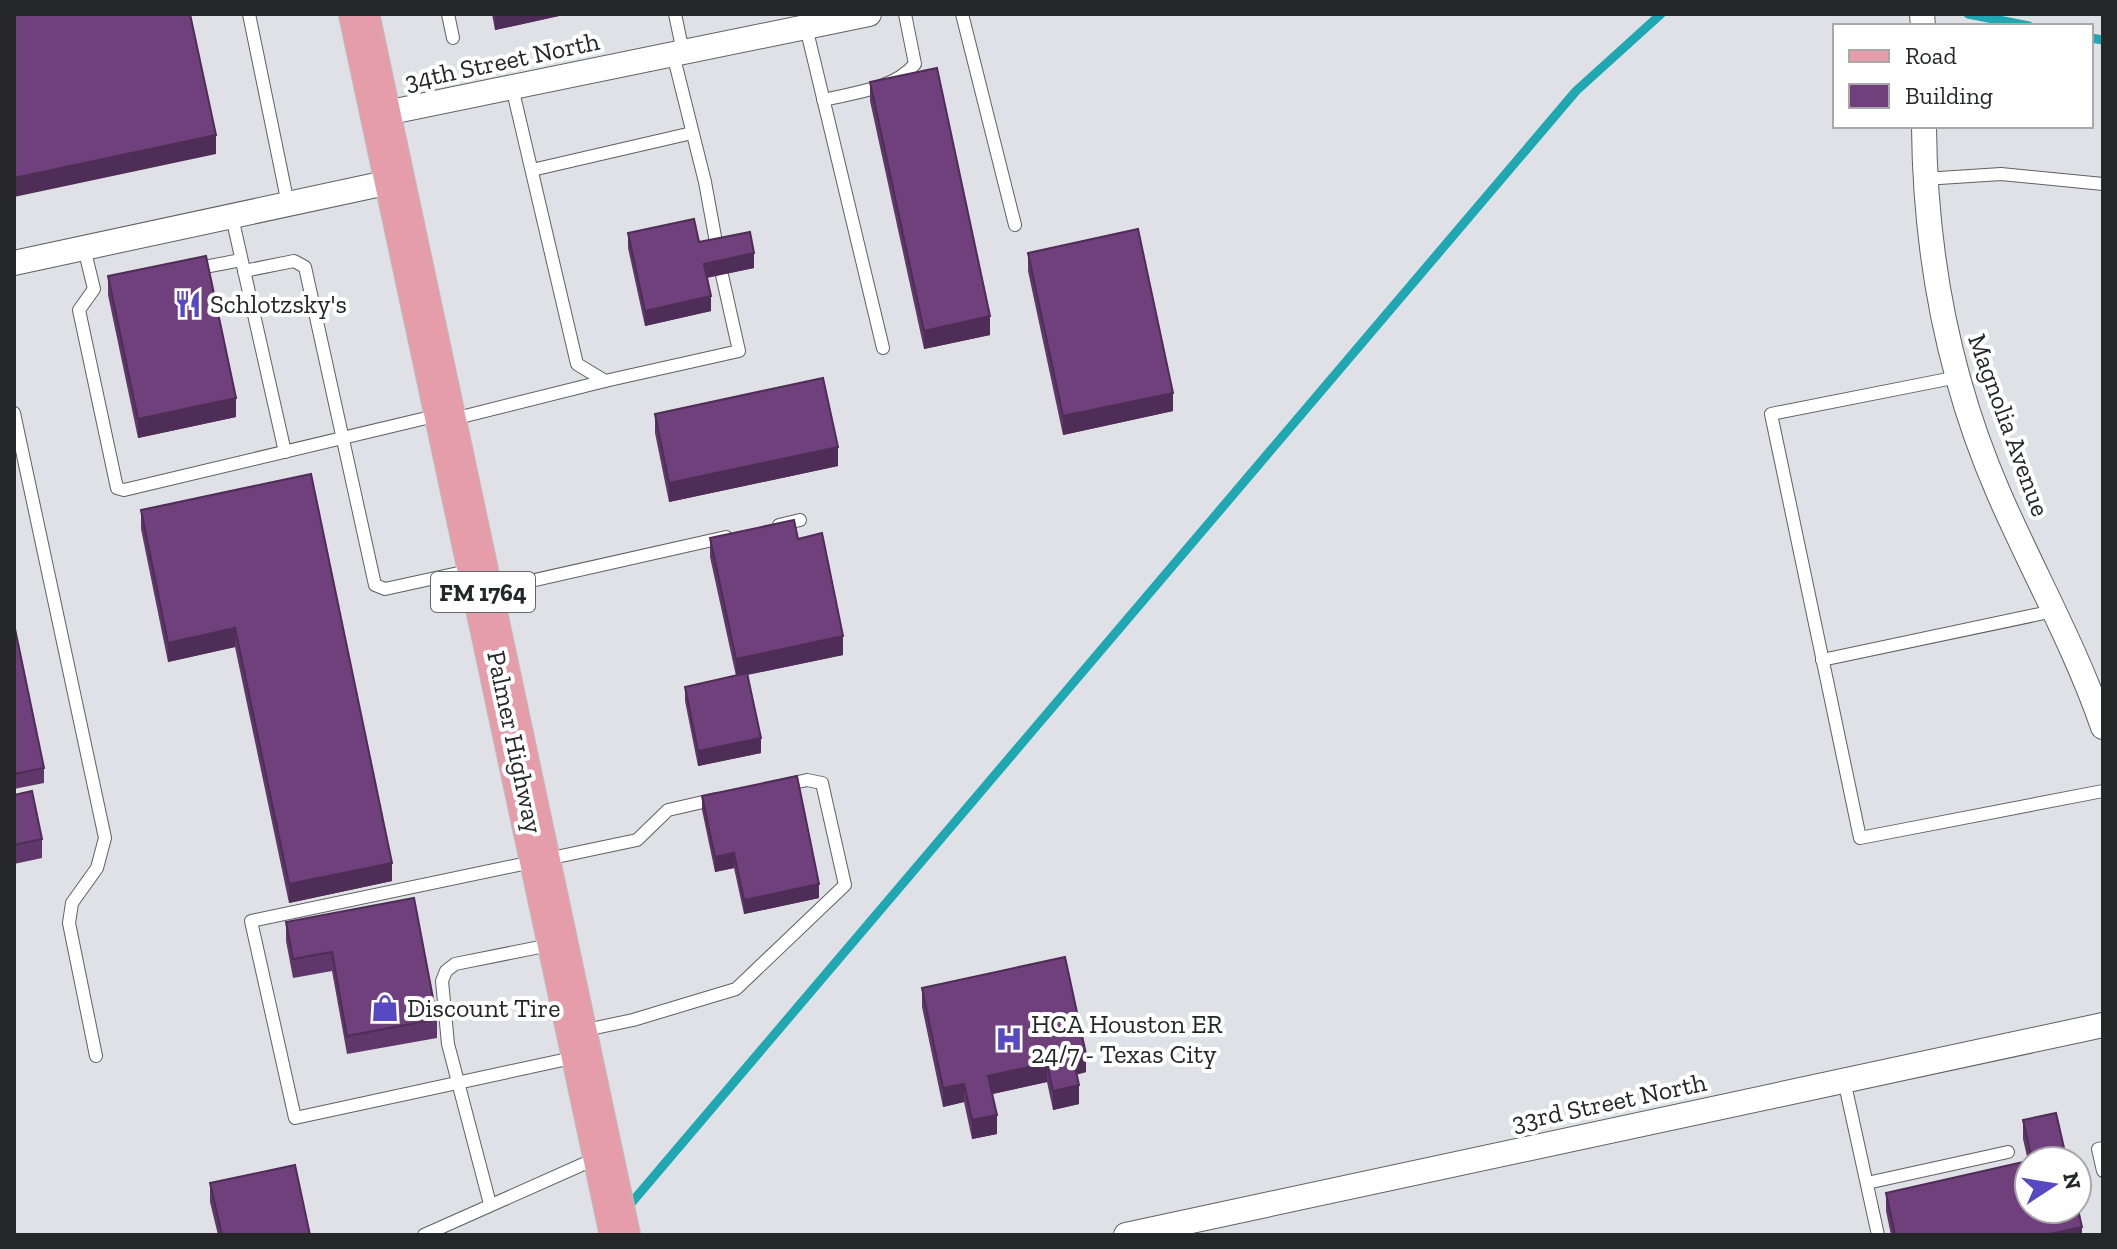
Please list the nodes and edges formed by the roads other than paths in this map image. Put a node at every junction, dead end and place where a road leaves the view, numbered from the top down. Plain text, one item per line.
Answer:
1 (249, 14) edge
2 (359, 14) edge
3 (448, 14) edge
4 (675, 14) edge
5 (869, 14) edge
6 (905, 14) edge
7 (962, 14) edge
8 (806, 27) junction
9 (453, 38) dead end
10 (678, 53) junction
11 (512, 87) junction
12 (823, 100) junction
13 (381, 114) junction
14 (1924, 128) edge
15 (692, 133) junction
16 (532, 170) junction
17 (1924, 179) junction
18 (395, 181) junction
19 (2103, 184) edge
20 (288, 204) junction
21 (232, 217) junction
22 (1015, 225) dead end
23 (84, 248) junction
24 (718, 253) edge
25 (14, 263) edge
26 (243, 266) junction
27 (182, 271) edge
28 (722, 275) edge
29 (108, 286) edge
30 (94, 289) junction
31 (883, 348) dead end
32 (1958, 377) junction
33 (605, 381) junction
34 (14, 413) edge
35 (445, 417) junction
36 (342, 438) junction
37 (285, 452) junction
38 (800, 520) dead end
39 (770, 527) edge
40 (740, 534) edge
41 (481, 580) junction
42 (2054, 611) junction
43 (1822, 660) junction
44 (2103, 727) edge
45 (776, 786) edge
46 (2103, 791) edge
47 (730, 796) edge
48 (541, 860) junction
49 (558, 944) junction
50 (2103, 1025) edge
51 (580, 1044) junction
52 (96, 1056) dead end
53 (1844, 1080) junction
54 (456, 1083) junction
55 (2103, 1148) edge
56 (2008, 1152) dead end
57 (606, 1163) junction
58 (2103, 1171) edge
59 (1867, 1183) junction
60 (490, 1204) junction
61 (1161, 1231) edge
62 (424, 1235) edge
63 (620, 1235) edge
64 (1126, 1235) edge
65 (1878, 1235) edge

1 - 20 lane
2 - 13 main road, Palmer Highway / FM 1764
3 - 9 lane
4 - 10 lane
5 - 8 street, 34th Street North
6 - 12 lane
7 - 22 lane
8 - 10 street, 34th Street North
8 - 12 lane
10 - 11 street, 34th Street North
10 - 15 lane
11 - 13 street, 34th Street North
11 - 16 lane
12 - 31 lane
13 - 18 main road, Palmer Highway / FM 1764
14 - 17 street, Magnolia Avenue
15 - 16 lane
15 - 24 lane
16 - 33 lane
17 - 19 lane
17 - 32 street, Magnolia Avenue
18 - 20 street
18 - 35 main road, Palmer Highway / FM 1764
20 - 21 street
21 - 23 street
21 - 26 lane
23 - 25 street
23 - 30 lane
26 - 27 lane
26 - 36 lane
26 - 37 lane
28 - 33 lane
29 - 30 lane
30 - 37 lane
32 - 42 street, Magnolia Avenue
32 - 43 lane
33 - 35 lane
34 - 52 lane
35 - 36 lane
35 - 41 main road, Palmer Highway / FM 1764
36 - 37 lane
36 - 41 lane
38 - 39 lane
40 - 41 lane
41 - 48 main road, Palmer Highway / FM 1764
42 - 43 lane
42 - 44 street, Magnolia Avenue
43 - 46 lane
45 - 51 lane
47 - 48 lane
48 - 49 main road, Palmer Highway / FM 1764
48 - 54 lane
49 - 51 main road, Palmer Highway / FM 1764
49 - 54 lane
50 - 53 street, 33rd Street North
51 - 54 lane
51 - 57 main road, Palmer Highway / FM 1764
53 - 59 lane
53 - 61 street, 33rd Street North
54 - 60 lane
55 - 58 lane
56 - 59 lane
57 - 60 lane
57 - 63 main road, Palmer Highway / FM 1764
59 - 65 lane
60 - 62 lane
61 - 64 street, 33rd Street North

